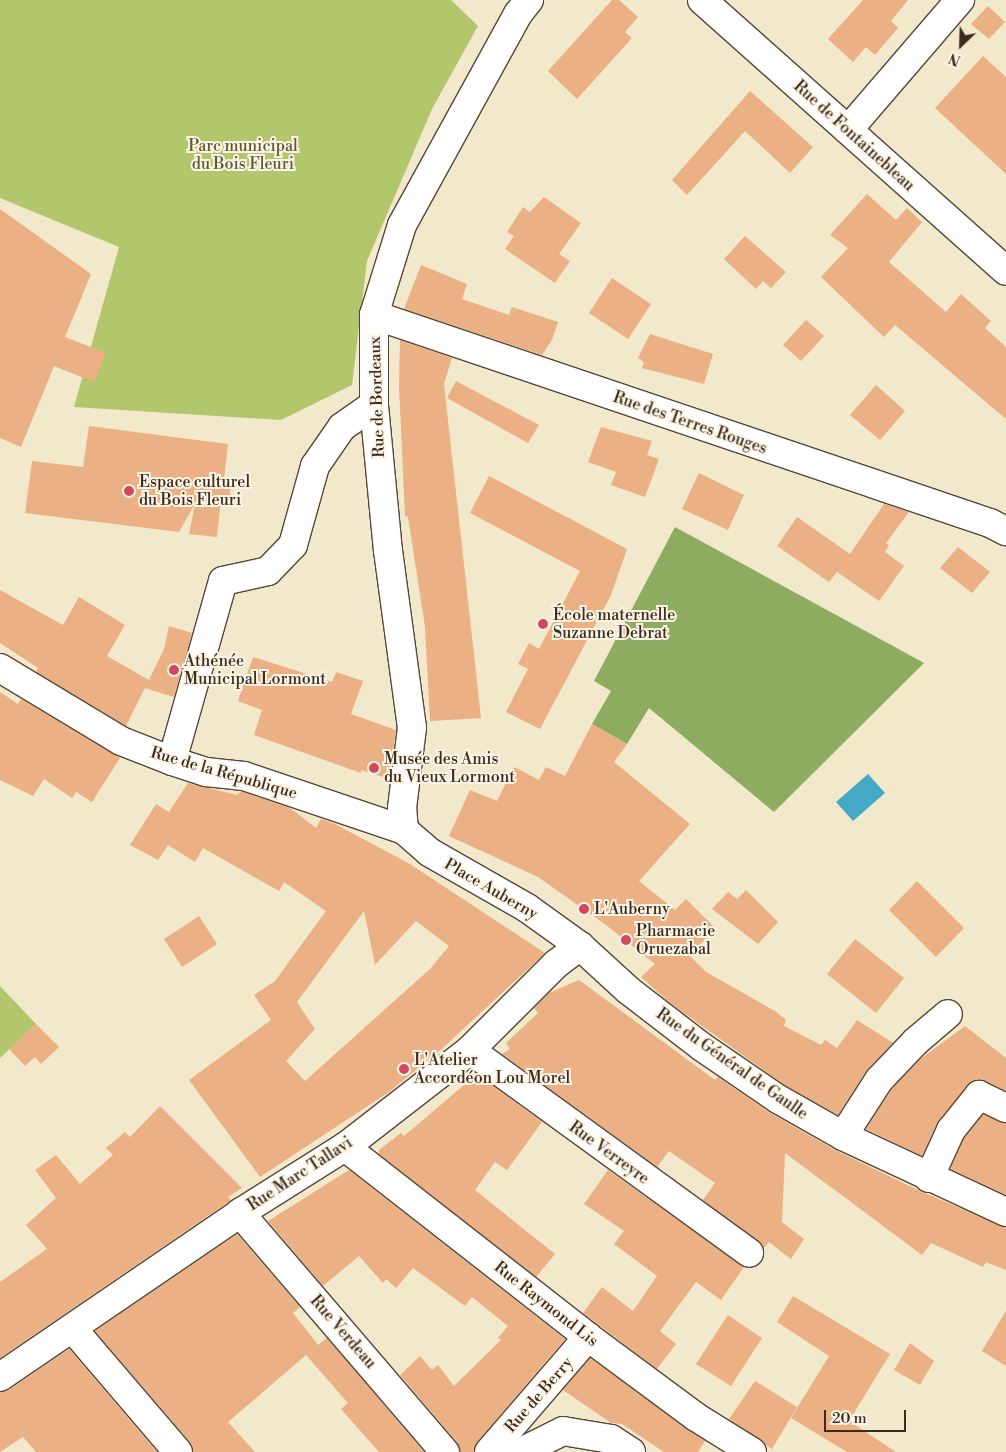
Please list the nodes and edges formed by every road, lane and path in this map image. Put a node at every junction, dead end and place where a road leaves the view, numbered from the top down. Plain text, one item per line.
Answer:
1 (530, 0) edge
2 (702, 0) edge
3 (960, 0) edge
4 (848, 130) junction
5 (1006, 271) edge
6 (374, 315) junction
7 (374, 405) junction
8 (1006, 531) edge
9 (0, 668) edge
10 (172, 762) junction
11 (404, 830) junction
12 (580, 946) junction
13 (948, 1014) dead end
14 (470, 1050) junction
15 (1006, 1108) edge
16 (843, 1136) junction
17 (345, 1147) junction
18 (929, 1178) junction
19 (1006, 1212) edge
20 (240, 1213) junction
21 (749, 1253) dead end
22 (72, 1328) junction
23 (588, 1337) junction
24 (0, 1377) edge
25 (178, 1452) edge
26 (445, 1452) edge
27 (489, 1452) edge
28 (520, 1452) edge
29 (631, 1452) edge
30 (752, 1452) edge

1 - 6 street, Rue de Bordeaux
2 - 4 street, Rue de Fontainebleau
3 - 4 street
4 - 5 street, Rue de Fontainebleau
6 - 7 street, Rue de Bordeaux
6 - 8 street, Rue des Terres Rouges
7 - 10 street
7 - 11 street, Rue de Bordeaux
9 - 10 street, Rue de la République
10 - 11 street, Rue de la République
11 - 12 street, Place Auberny
12 - 14 street, Rue Marc Tallavi
12 - 16 street, Rue du Général de Gaulle
13 - 16 street
14 - 17 street, Rue Marc Tallavi
14 - 21 street, Rue Verreyre
15 - 18 street
16 - 18 street, Rue du Général de Gaulle
17 - 20 street, Rue Marc Tallavi
17 - 23 street, Rue Raymond Lis
18 - 19 street, Rue du Général de Gaulle
20 - 22 street, Rue Marc Tallavi
20 - 26 street, Rue Verdeau
22 - 24 street, Rue Marc Tallavi
22 - 25 street
23 - 27 street, Rue de Berry
23 - 30 street, Rue Raymond Lis
28 - 29 street

